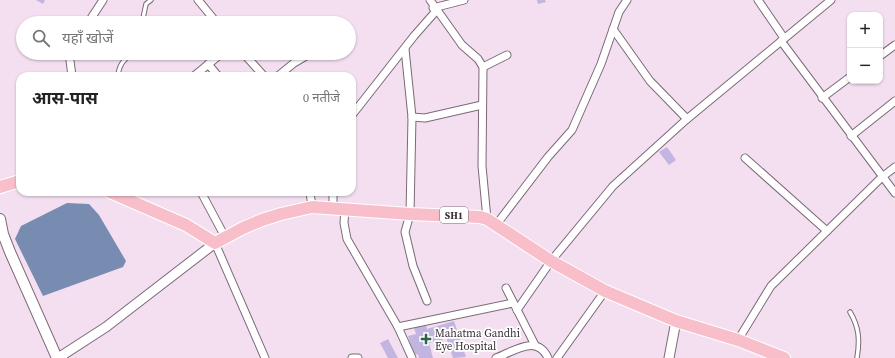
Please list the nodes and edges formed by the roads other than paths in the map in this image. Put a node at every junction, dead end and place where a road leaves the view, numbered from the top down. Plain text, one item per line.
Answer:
1 (103, 0) edge
2 (150, 0) edge
3 (198, 0) edge
4 (430, 0) edge
5 (464, 0) edge
6 (758, 0) edge
7 (831, 0) edge
8 (625, 1) edge
9 (435, 9) junction
10 (93, 16) edge
11 (143, 16) edge
12 (211, 16) edge
13 (613, 29) junction
14 (782, 40) junction
15 (895, 45) edge
16 (405, 49) junction
17 (883, 54) edge
18 (507, 55) dead end
19 (70, 60) edge
20 (124, 60) edge
21 (213, 60) edge
22 (249, 60) edge
23 (299, 60) edge
24 (208, 64) junction
25 (483, 67) junction
26 (71, 72) edge
27 (118, 72) edge
28 (199, 72) edge
29 (215, 72) edge
30 (260, 72) edge
31 (283, 72) edge
32 (847, 79) edge
33 (822, 98) junction
34 (895, 101) edge
35 (482, 105) junction
36 (356, 110) edge
37 (412, 117) junction
38 (687, 118) junction
39 (851, 136) junction
40 (745, 158) dead end
41 (895, 167) edge
42 (882, 177) junction
43 (16, 182) edge
44 (0, 187) edge
45 (895, 193) edge
46 (119, 196) edge
47 (203, 196) edge
48 (311, 196) edge
49 (334, 196) edge
50 (312, 207) junction
51 (339, 208) junction
52 (410, 214) junction
53 (0, 219) edge
54 (492, 222) junction
55 (827, 231) junction
56 (220, 240) junction
57 (551, 261) junction
58 (506, 288) dead end
59 (605, 291) junction
60 (427, 301) dead end
61 (513, 303) junction
62 (517, 310) junction
63 (850, 312) dead end
64 (676, 321) junction
65 (398, 327) junction
66 (738, 340) junction
67 (535, 345) junction
68 (57, 358) edge
69 (265, 358) edge
70 (352, 358) edge
71 (358, 358) edge
72 (412, 358) edge
73 (496, 358) edge
74 (548, 358) edge
75 (557, 358) edge
76 (669, 358) edge
77 (784, 358) edge
78 (857, 358) edge

1 - 10 street
2 - 11 lane
3 - 12 street
4 - 9 street
5 - 9 street
6 - 14 street
7 - 14 street
8 - 13 street
9 - 16 street
9 - 25 street
13 - 38 street
13 - 54 street
14 - 33 street
14 - 38 street
15 - 17 street
16 - 36 street
16 - 37 street
18 - 25 street
19 - 26 street
20 - 27 lane
21 - 24 street
22 - 30 street
23 - 31 street
24 - 28 street
24 - 29 street
25 - 35 street
32 - 33 street
33 - 39 street
34 - 39 street
35 - 37 street
35 - 54 street
37 - 52 street
38 - 57 street
39 - 42 street
40 - 55 street
41 - 42 street
42 - 45 street
42 - 55 street
43 - 44 main road
46 - 56 main road
47 - 56 street
48 - 50 street
49 - 51 street
50 - 51 main road, SH1
50 - 56 main road, SH1
51 - 52 main road, SH1
51 - 65 street
52 - 54 main road, SH1
52 - 60 street
53 - 68 main road
54 - 57 main road, SH1
55 - 66 street
56 - 68 street
56 - 69 street
57 - 59 main road, SH1
57 - 62 street
58 - 61 street
59 - 64 main road, SH1
59 - 75 street
61 - 62 street
61 - 65 street
62 - 67 street
63 - 78 lane
64 - 66 main road, SH1
64 - 76 street
65 - 72 street
66 - 77 main road, SH1
67 - 73 street
67 - 74 street
70 - 71 street

